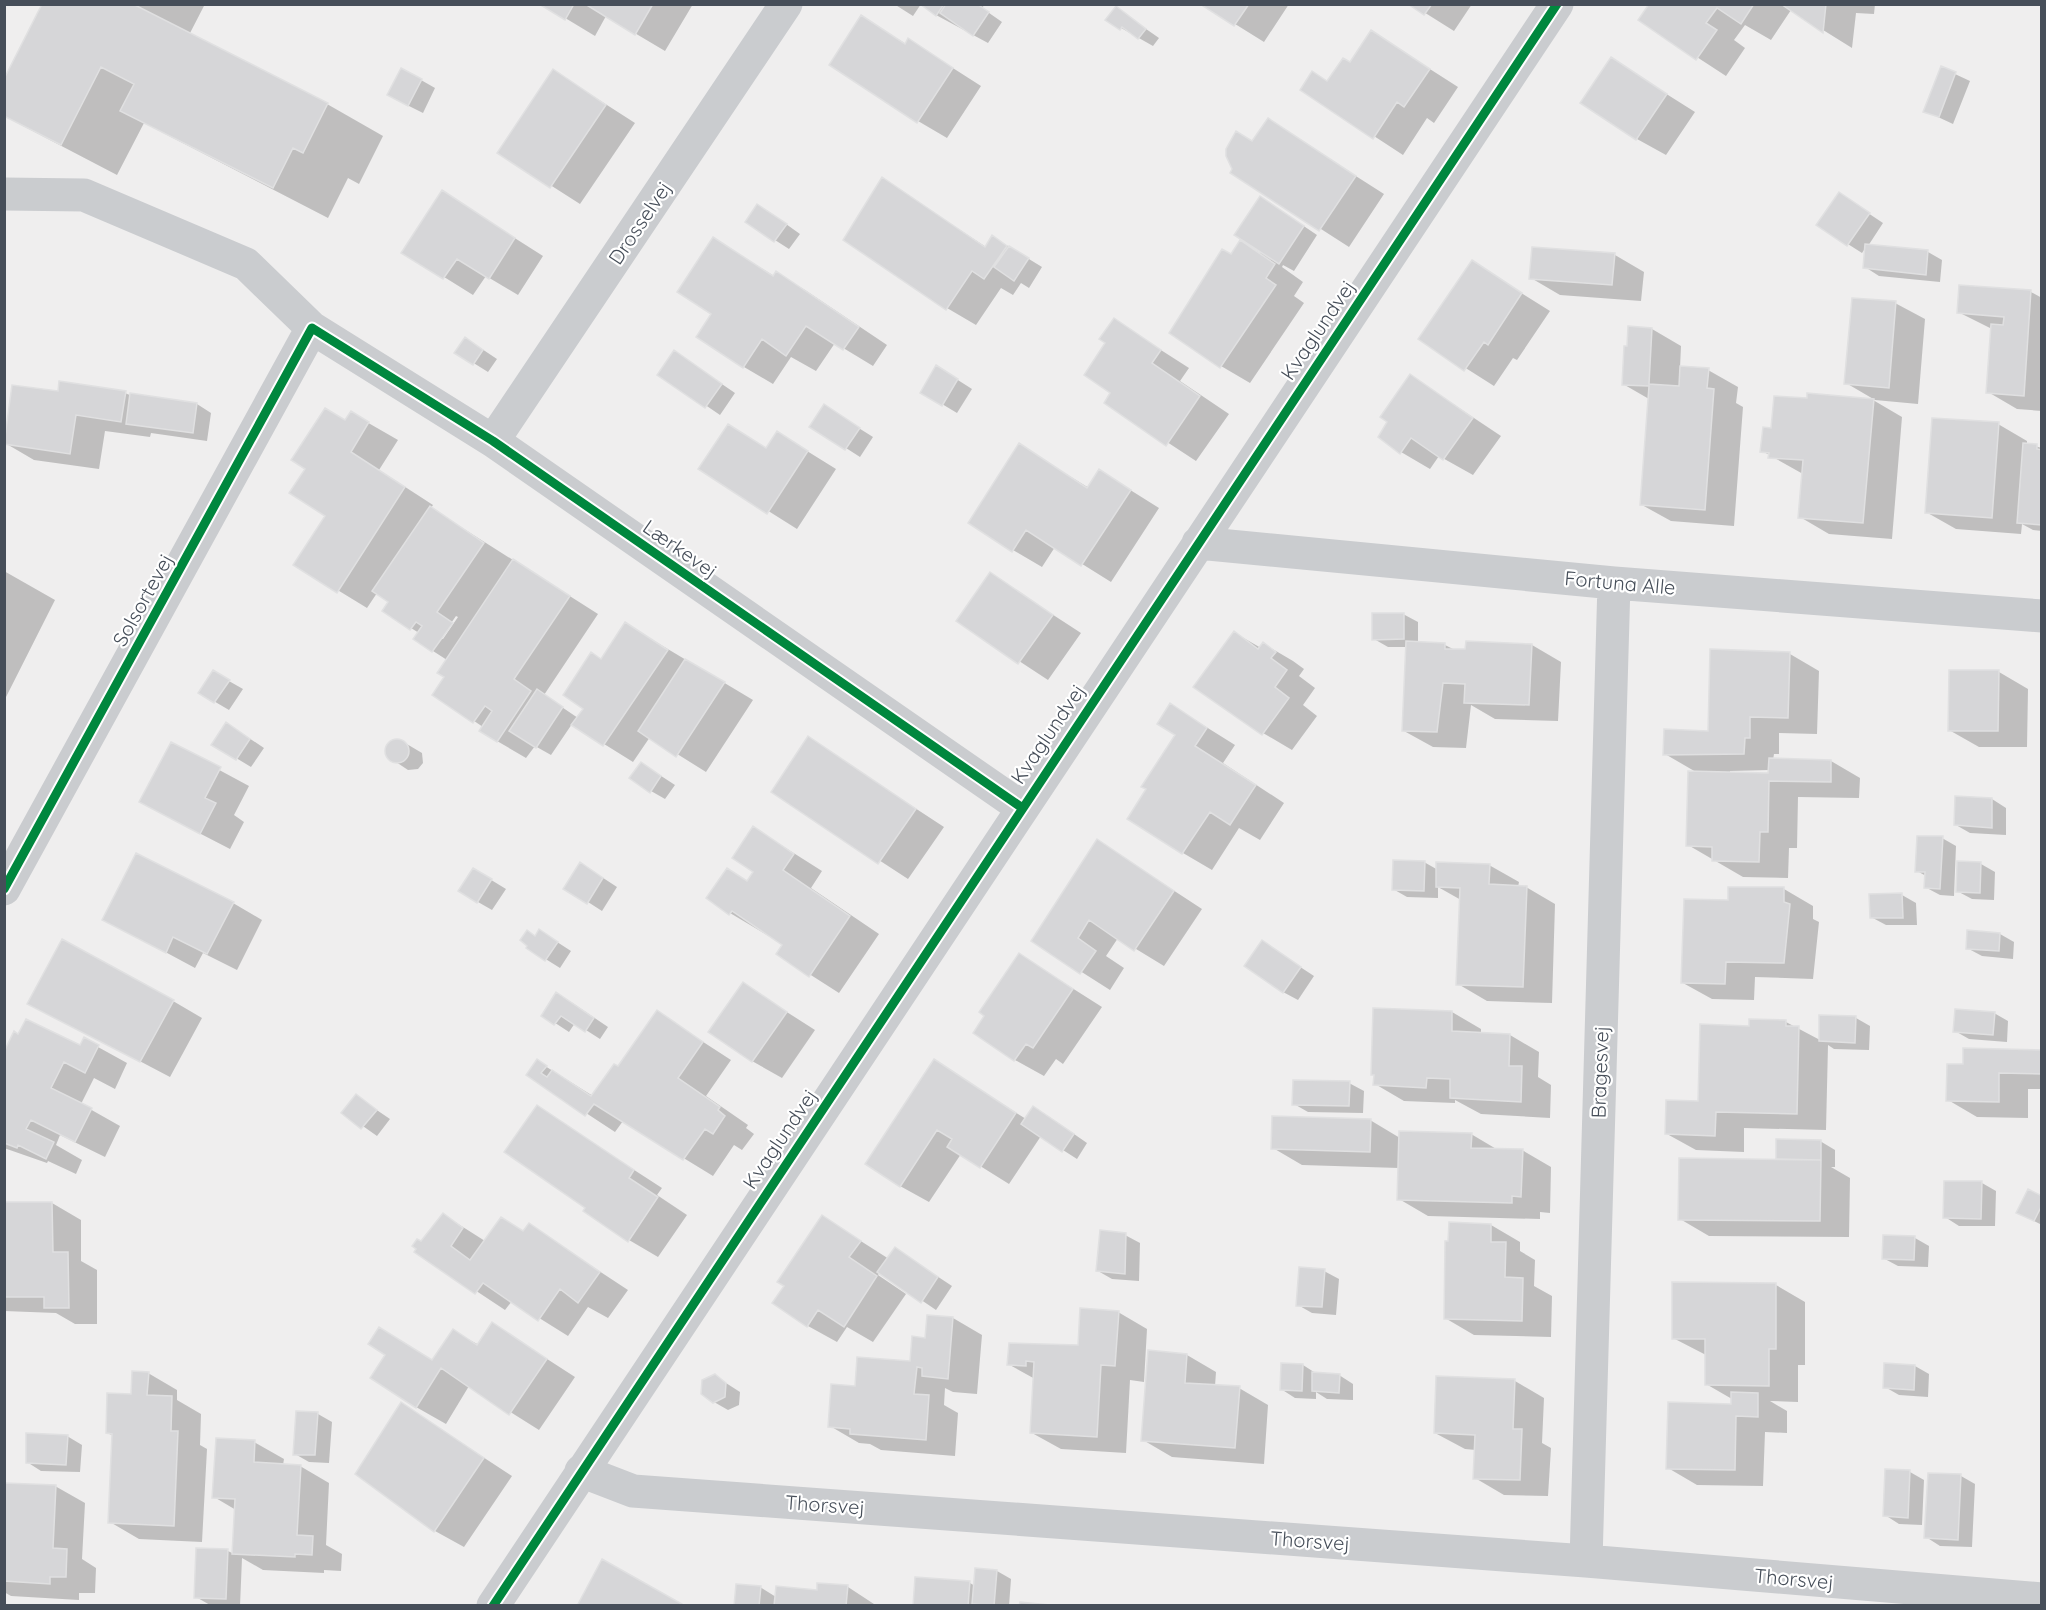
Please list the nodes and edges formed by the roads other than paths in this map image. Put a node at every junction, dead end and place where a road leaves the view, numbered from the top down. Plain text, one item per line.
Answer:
1 (786, 4) edge
2 (1557, 4) edge
3 (4, 194) edge
4 (312, 328) junction
5 (493, 441) junction
6 (1198, 543) junction
7 (1614, 583) junction
8 (2042, 616) edge
9 (1021, 807) junction
10 (4, 889) edge
11 (581, 1471) junction
12 (1586, 1561) junction
13 (2042, 1599) edge
14 (493, 1605) edge

1 - 5 street, Drosselvej
2 - 6 street, Kvaglundvej
3 - 4 street, Lærkevej
4 - 5 street, Lærkevej
4 - 10 street, Solsortevej
5 - 9 street, Lærkevej
6 - 7 street, Fortuna Alle
6 - 9 street, Kvaglundvej
7 - 8 street, Fortuna Alle
7 - 12 street, Bragesvej
9 - 11 street, Kvaglundvej
11 - 12 street, Thorsvej
11 - 14 street, Kvaglundvej
12 - 13 street, Thorsvej

